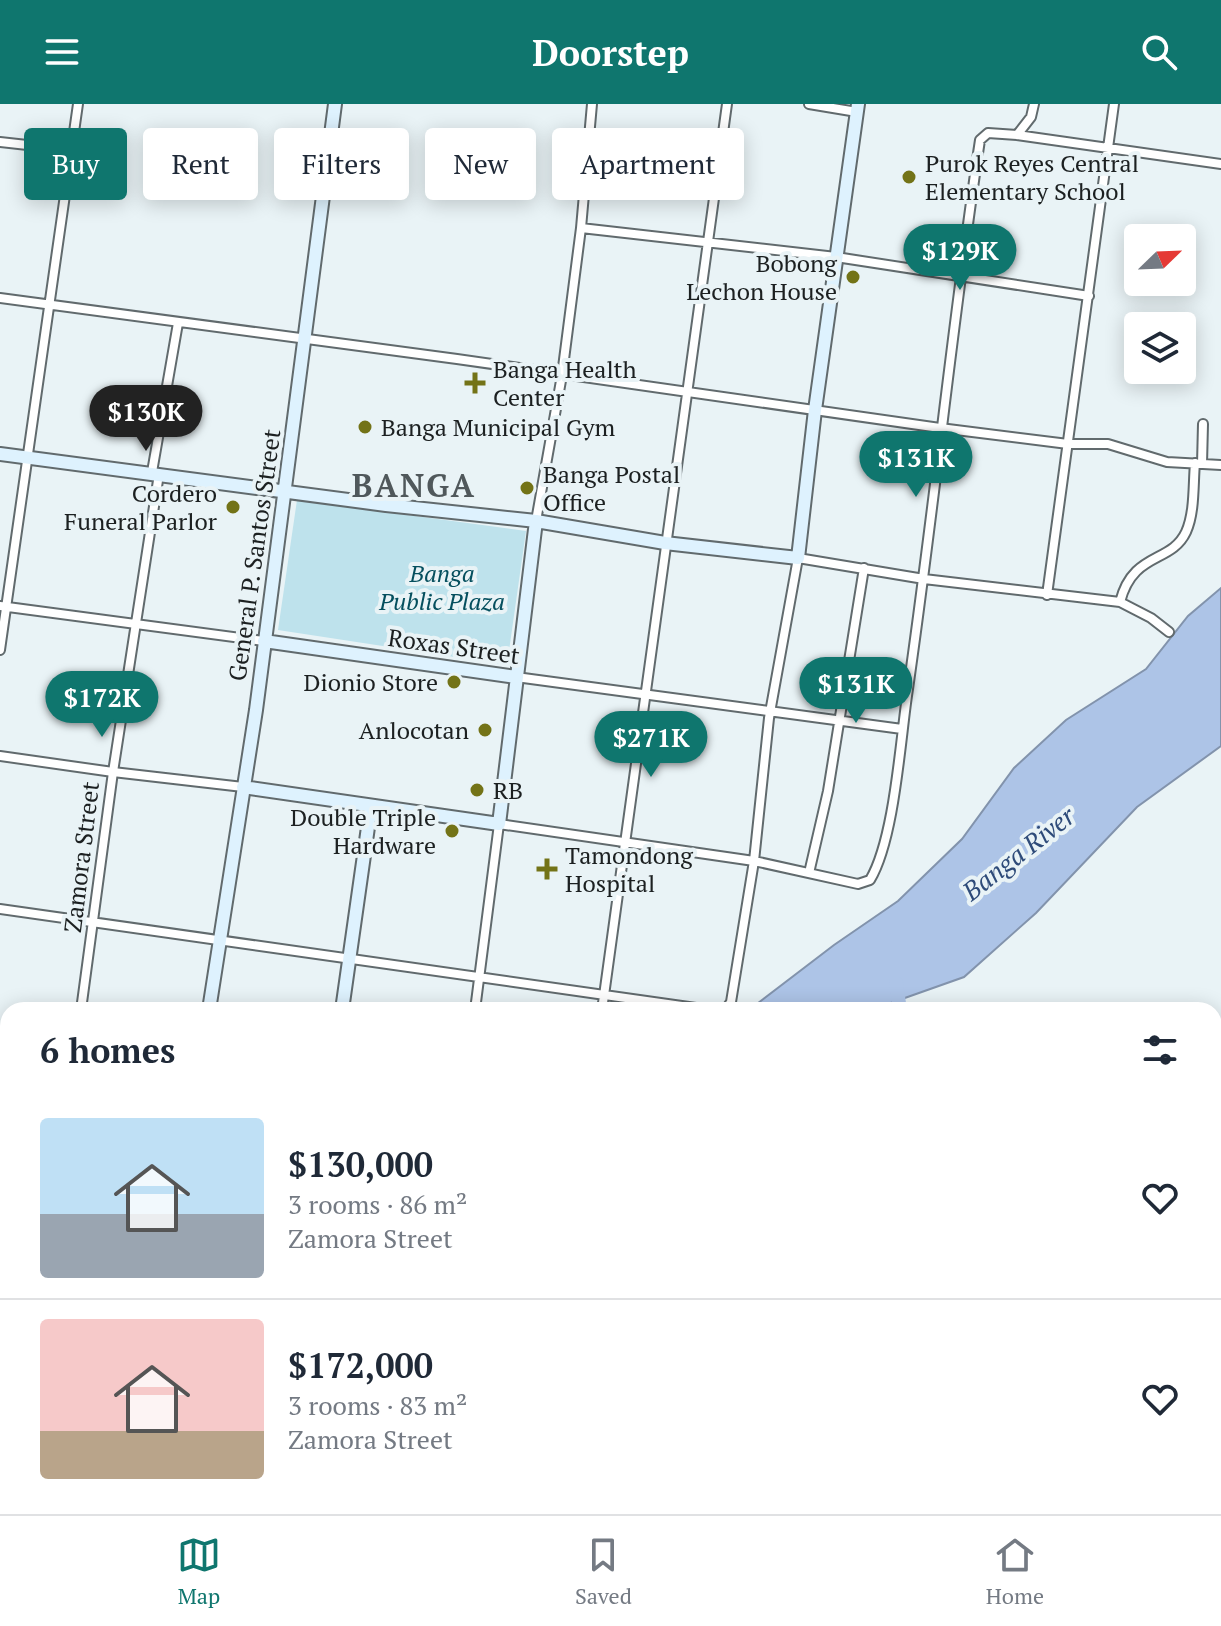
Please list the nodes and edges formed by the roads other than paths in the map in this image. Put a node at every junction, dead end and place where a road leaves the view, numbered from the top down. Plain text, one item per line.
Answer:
1 (78, 104) edge
2 (335, 104) edge
3 (592, 104) edge
4 (727, 104) edge
5 (809, 104) edge
6 (1034, 104) edge
7 (1114, 104) edge
8 (858, 108) edge
9 (75, 128) edge
10 (1017, 135) junction
11 (0, 142) edge
12 (24, 145) edge
13 (1108, 147) junction
14 (1221, 164) edge
15 (65, 200) edge
16 (581, 228) junction
17 (708, 242) junction
18 (836, 257) junction
19 (961, 276) junction
20 (1089, 296) junction
21 (0, 298) edge
22 (51, 305) junction
23 (178, 323) junction
24 (305, 339) junction
25 (562, 375) junction
26 (687, 390) junction
27 (815, 410) junction
28 (1203, 424) dead end
29 (940, 428) junction
30 (1068, 444) junction
31 (0, 454) edge
32 (29, 458) junction
33 (1199, 463) junction
34 (1221, 465) edge
35 (155, 472) junction
36 (285, 492) junction
37 (536, 521) junction
38 (665, 543) junction
39 (798, 558) junction
40 (864, 568) junction
41 (924, 579) junction
42 (1047, 595) junction
43 (1120, 602) junction
44 (3, 607) edge
45 (136, 623) junction
46 (1169, 632) dead end
47 (264, 641) junction
48 (0, 650) edge
49 (516, 677) junction
50 (647, 694) junction
51 (771, 711) junction
52 (840, 722) junction
53 (902, 729) junction
54 (0, 756) edge
55 (113, 772) junction
56 (243, 787) junction
57 (371, 806) junction
58 (499, 824) junction
59 (626, 843) junction
60 (754, 861) junction
61 (809, 873) junction
62 (0, 909) edge
63 (93, 922) junction
64 (218, 938) junction
65 (350, 957) junction
66 (480, 975) junction
67 (604, 993) junction
68 (82, 1002) edge
69 (210, 1002) edge
70 (343, 1002) edge
71 (476, 1002) edge
72 (603, 1002) edge
73 (660, 1002) edge
74 (731, 1002) edge

1 - 9 street
2 - 24 main road, General P. Santos Street
3 - 16 street
4 - 17 street
5 - 8 street
6 - 10 street
7 - 13 street
8 - 18 main road
10 - 13 street
10 - 19 street
11 - 12 street
13 - 14 street
13 - 20 street
15 - 22 street
16 - 17 street
16 - 25 street
17 - 18 street
17 - 26 street
18 - 19 street
18 - 27 main road
19 - 20 street
19 - 29 street
20 - 30 street
21 - 22 street
22 - 23 street
22 - 32 street
23 - 24 street
23 - 35 street, Zamora Street
24 - 25 street
24 - 36 main road, General P. Santos Street
25 - 26 street
25 - 37 street
26 - 27 street
26 - 38 street
27 - 29 street
27 - 39 main road
28 - 33 street
29 - 30 street
29 - 41 street
30 - 33 street
30 - 42 street
31 - 32 main road
32 - 35 main road
32 - 44 street
33 - 34 street
33 - 43 street
35 - 36 main road
35 - 45 street, Zamora Street
36 - 37 main road
36 - 47 main road, General P. Santos Street
37 - 38 main road
37 - 49 main road
38 - 39 main road
38 - 50 street
39 - 40 street
39 - 51 street
40 - 41 street
40 - 52 street
41 - 42 street
41 - 53 street
42 - 43 street
43 - 46 street
44 - 45 street, Roxas Street
44 - 48 street
45 - 47 street, Roxas Street
45 - 55 street, Zamora Street
47 - 49 main road, Roxas Street
47 - 56 main road, General P. Santos Street
49 - 50 street, Roxas Street
49 - 58 main road
50 - 51 street, Roxas Street
50 - 59 street
51 - 52 street, Roxas Street
51 - 60 street
52 - 53 street, Roxas Street
52 - 61 street
53 - 61 street
54 - 55 street
55 - 56 street
55 - 63 street, Zamora Street
56 - 57 main road
56 - 64 main road, General P. Santos Street
57 - 58 main road
57 - 65 main road
58 - 59 street
58 - 66 street
59 - 60 street
59 - 67 street
60 - 61 street
60 - 74 street
62 - 63 street
63 - 64 street
63 - 68 street, Zamora Street
64 - 65 street
64 - 69 main road, General P. Santos Street
65 - 66 street
65 - 70 main road
66 - 67 street
66 - 71 street
67 - 72 street
67 - 73 street

